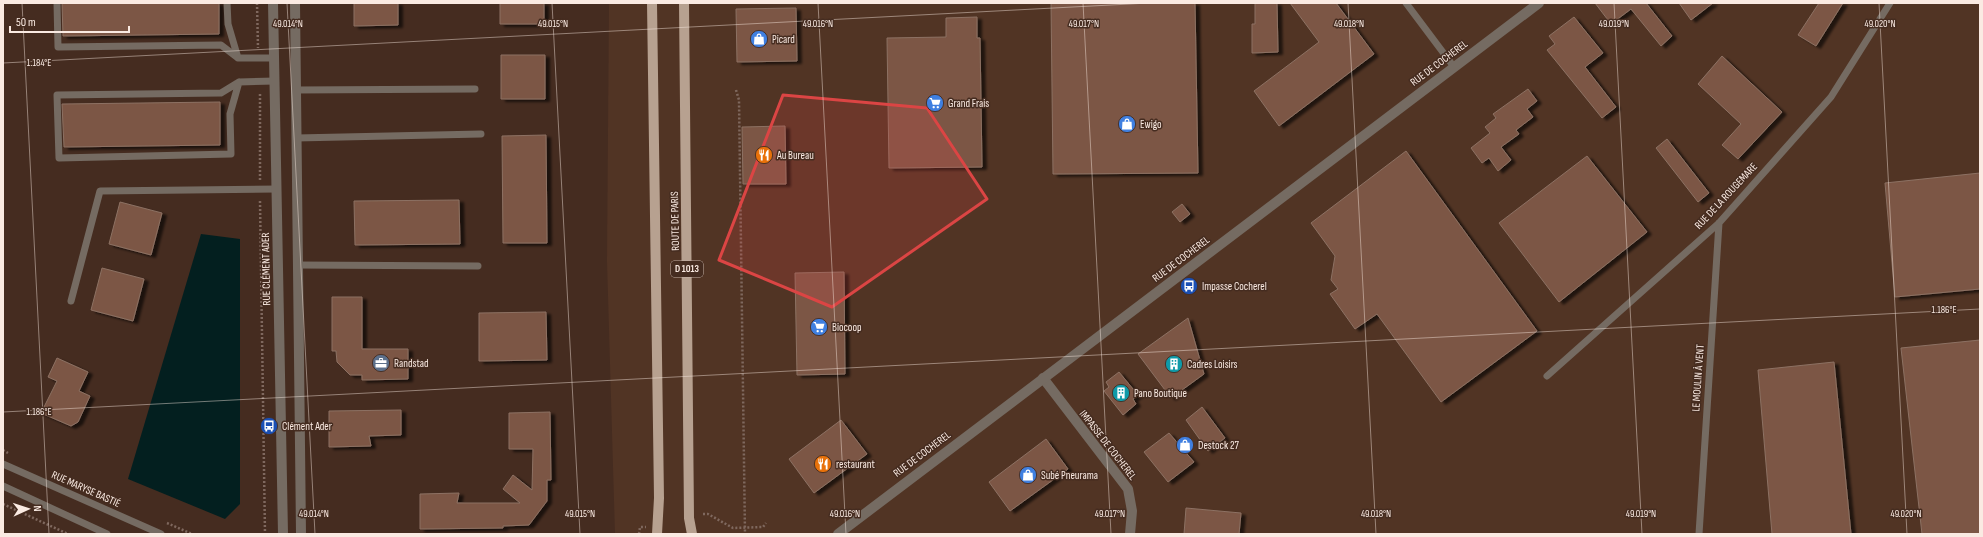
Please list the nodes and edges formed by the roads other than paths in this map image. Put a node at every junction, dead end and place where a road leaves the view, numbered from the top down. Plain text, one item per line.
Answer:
1 (57, 3) edge
2 (227, 3) edge
3 (273, 3) edge
4 (295, 3) edge
5 (652, 3) edge
6 (684, 3) edge
7 (1406, 3) edge
8 (1539, 3) edge
9 (1890, 3) edge
10 (238, 58) junction
11 (274, 58) junction
12 (1454, 67) junction
13 (239, 82) junction
14 (275, 82) junction
15 (475, 89) dead end
16 (296, 90) junction
17 (482, 134) dead end
18 (296, 138) junction
19 (276, 188) junction
20 (1719, 223) junction
21 (298, 264) junction
22 (478, 266) dead end
23 (71, 300) dead end
24 (1547, 376) dead end
25 (1042, 378) junction
26 (3, 464) edge
27 (3, 486) edge
28 (107, 534) edge
29 (161, 534) edge
30 (283, 534) edge
31 (301, 534) edge
32 (657, 534) edge
33 (692, 534) edge
34 (838, 534) edge
35 (1130, 534) edge
36 (1699, 534) edge

1 - 10 lane
2 - 10 lane
3 - 11 street, RUE CLÉMENT ADER
4 - 16 street
5 - 32 main road, ROUTE DE PARIS / D 1013
6 - 33 main road, ROUTE DE PARIS / D 1013
7 - 12 lane
8 - 12 street, RUE DE COCHEREL
9 - 20 lane, RUE DE LA ROUGEMARE
10 - 11 lane
11 - 14 street, RUE CLÉMENT ADER
12 - 25 street, RUE DE COCHEREL
13 - 13 lane
13 - 14 lane
14 - 19 street, RUE CLÉMENT ADER
15 - 16 lane
16 - 18 street
17 - 18 lane
18 - 21 street
19 - 23 lane
19 - 30 street, RUE CLÉMENT ADER
20 - 24 lane, RUE DE LA ROUGEMARE
20 - 36 lane, LE MOULIN À VENT
21 - 22 lane
21 - 31 street
25 - 34 street, RUE DE COCHEREL
25 - 35 street, IMPASSE DE COCHEREL
26 - 29 lane, RUE MARYSE BASTIÉ
27 - 28 lane

